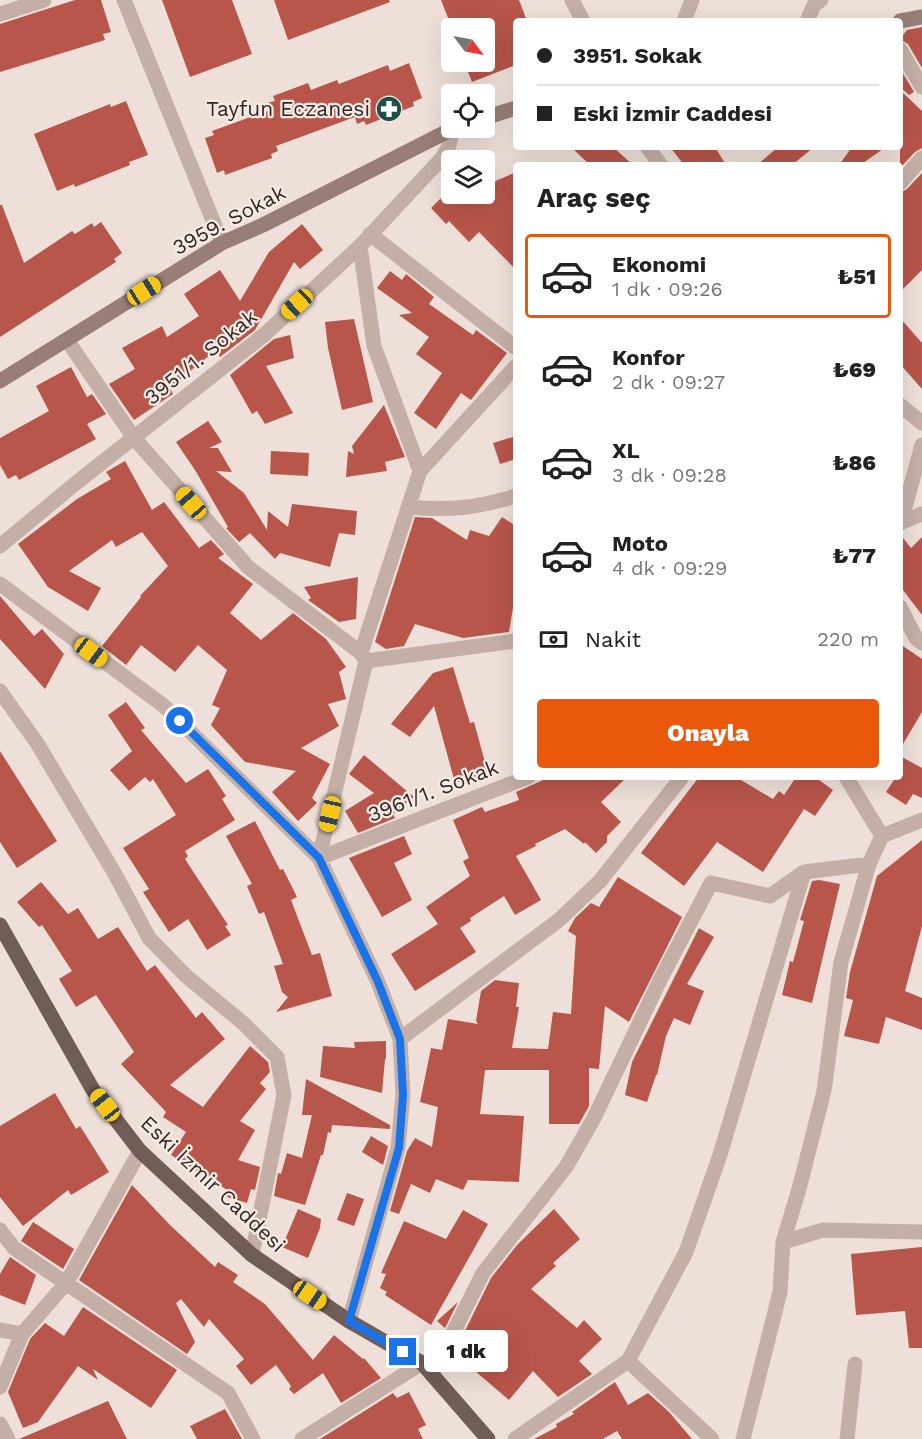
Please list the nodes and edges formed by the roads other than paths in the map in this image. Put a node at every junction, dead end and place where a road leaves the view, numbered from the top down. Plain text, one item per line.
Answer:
1 (44, 0) edge
2 (124, 0) edge
3 (572, 0) edge
4 (692, 0) edge
5 (820, 0) edge
6 (0, 14) edge
7 (922, 17) edge
8 (581, 18) edge
9 (685, 18) edge
10 (808, 18) edge
11 (903, 20) edge
12 (903, 54) edge
13 (922, 87) edge
14 (513, 109) edge
15 (495, 115) edge
16 (441, 135) edge
17 (451, 138) edge
18 (649, 150) edge
19 (922, 158) edge
20 (659, 162) edge
21 (903, 180) edge
22 (365, 240) junction
23 (222, 243) junction
24 (67, 340) junction
25 (513, 346) edge
26 (513, 369) edge
27 (0, 381) edge
28 (903, 407) edge
29 (922, 423) edge
30 (134, 438) junction
31 (922, 445) edge
32 (420, 471) junction
33 (513, 497) edge
34 (409, 507) junction
35 (922, 514) edge
36 (903, 515) edge
37 (903, 521) edge
38 (0, 546) edge
39 (0, 584) edge
40 (903, 613) edge
41 (513, 641) edge
42 (922, 643) edge
43 (363, 657) junction
44 (0, 691) edge
45 (520, 780) edge
46 (680, 780) edge
47 (848, 780) edge
48 (922, 820) edge
49 (882, 836) junction
50 (319, 858) junction
51 (869, 864) junction
52 (804, 872) junction
53 (0, 925) edge
54 (400, 1039) junction
55 (140, 1151) junction
56 (0, 1230) edge
57 (922, 1232) edge
58 (783, 1242) junction
59 (252, 1255) junction
60 (67, 1282) junction
61 (349, 1321) junction
62 (0, 1330) edge
63 (22, 1334) junction
64 (628, 1361) junction
65 (422, 1363) junction
66 (855, 1364) dead end
67 (432, 1375) junction
68 (0, 1388) edge
69 (0, 1424) edge
70 (8, 1439) edge
71 (254, 1439) edge
72 (302, 1439) edge
73 (488, 1439) edge
74 (515, 1439) edge
75 (712, 1439) edge
76 (742, 1439) edge
77 (847, 1439) edge

1 - 6 street
2 - 23 street
3 - 8 street
4 - 9 street
5 - 10 street
7 - 11 street
12 - 13 street
14 - 15 street
16 - 23 street, 3959. Sokak
17 - 22 street, 3951/1. Sokak
18 - 20 street
19 - 21 street
22 - 25 street
22 - 30 street, 3951/1. Sokak
22 - 32 street
23 - 24 street, 3959. Sokak
24 - 27 street, 3959. Sokak
24 - 30 street
26 - 32 street
28 - 29 street
30 - 38 street, 3951/1. Sokak
30 - 43 street
31 - 36 street
32 - 34 street
33 - 34 street
34 - 43 street
35 - 37 street
39 - 50 street
40 - 42 street
41 - 43 street
43 - 50 street
44 - 59 street
45 - 50 street, 3961/1. Sokak
46 - 54 street
47 - 49 street
48 - 49 street
49 - 51 street
50 - 54 street
51 - 52 street
51 - 58 street
52 - 64 street
52 - 67 street
53 - 55 main road, Eski İzmir Caddesi
54 - 61 street
55 - 59 main road, Eski İzmir Caddesi
55 - 60 street
56 - 60 street
57 - 58 street
58 - 76 street
59 - 61 main road, Eski İzmir Caddesi
60 - 63 street
60 - 71 street
61 - 65 main road, Eski İzmir Caddesi
62 - 63 street
63 - 68 street
64 - 74 street
64 - 75 street
65 - 67 main road, Eski İzmir Caddesi
65 - 72 street
66 - 77 street
67 - 73 main road, Eski İzmir Caddesi
69 - 70 street

